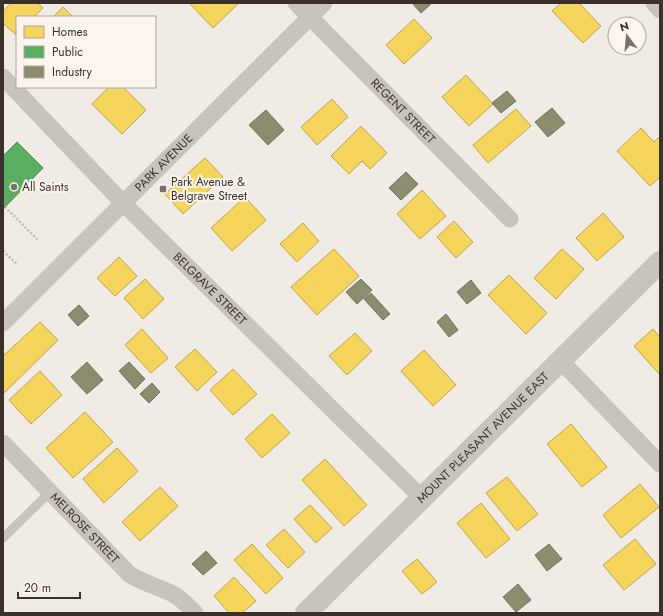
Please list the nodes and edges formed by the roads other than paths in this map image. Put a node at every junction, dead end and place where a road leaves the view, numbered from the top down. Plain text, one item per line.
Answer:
1 (296, 3) edge
2 (324, 3) edge
3 (654, 3) edge
4 (660, 10) edge
5 (310, 17) junction
6 (3, 77) edge
7 (123, 202) junction
8 (510, 219) dead end
9 (660, 262) edge
10 (3, 323) edge
11 (560, 360) junction
12 (3, 443) edge
13 (660, 464) edge
14 (50, 492) junction
15 (421, 497) junction
16 (3, 538) edge
17 (195, 613) edge
18 (306, 613) edge

1 - 5 street, REGENT STREET
2 - 5 street, PARK AVENUE
3 - 4 street
5 - 7 street, PARK AVENUE
5 - 8 street, REGENT STREET
6 - 7 street, BELGRAVE STREET
7 - 10 street, PARK AVENUE
7 - 15 street, BELGRAVE STREET
9 - 11 street, MOUNT PLEASANT AVENUE EAST
11 - 13 street
11 - 15 street, MOUNT PLEASANT AVENUE EAST
12 - 14 street, MELROSE STREET
14 - 16 lane
14 - 17 street, MELROSE STREET
15 - 18 street, MOUNT PLEASANT AVENUE EAST

